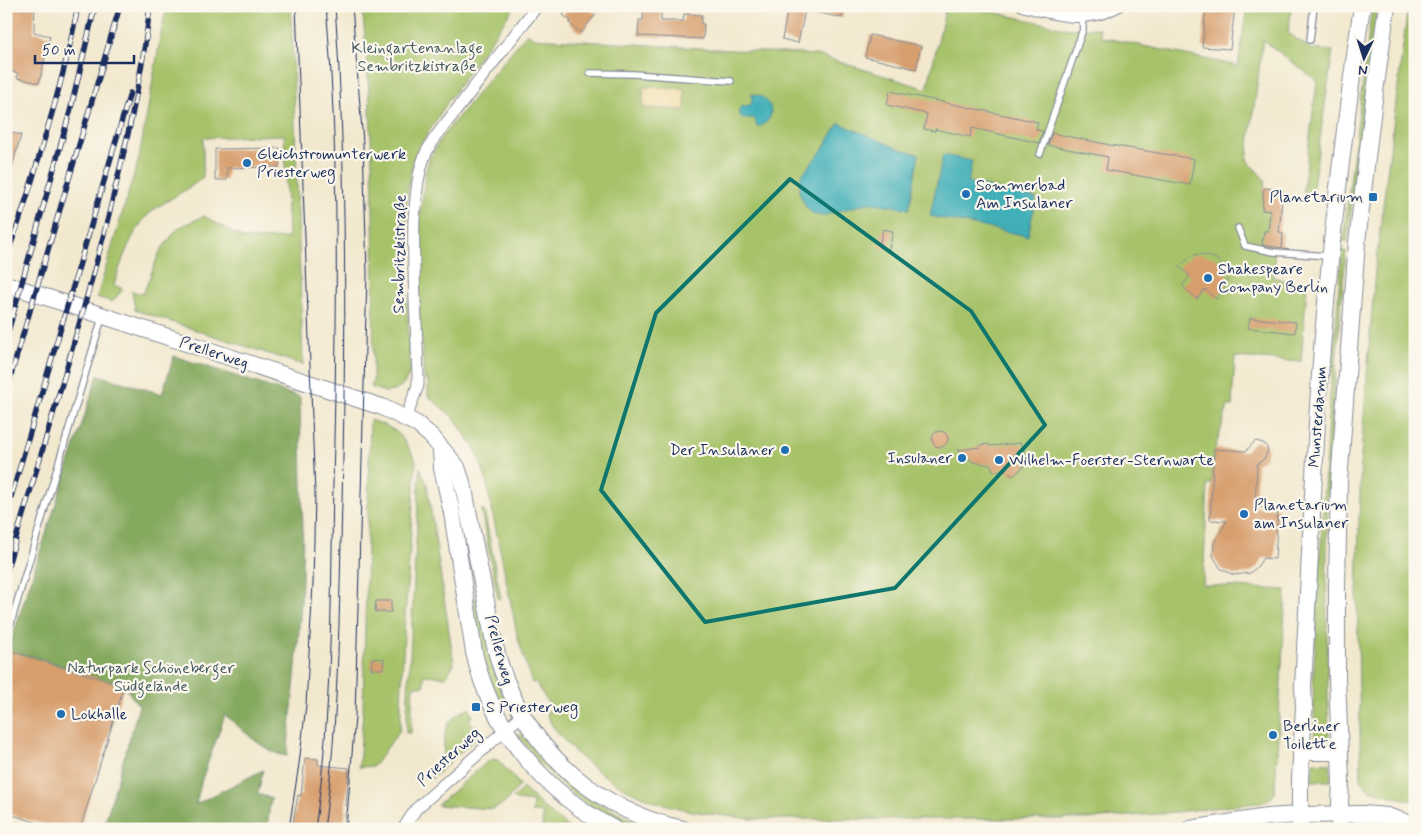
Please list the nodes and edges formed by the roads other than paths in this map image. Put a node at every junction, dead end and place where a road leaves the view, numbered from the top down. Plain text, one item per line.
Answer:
1 (536, 6) edge
2 (1023, 6) edge
3 (1118, 6) edge
4 (1314, 6) edge
5 (1362, 6) edge
6 (1387, 6) edge
7 (1082, 18) junction
8 (1310, 40) dead end
9 (590, 73) dead end
10 (731, 81) dead end
11 (1040, 154) dead end
12 (1238, 228) dead end
13 (1331, 256) junction
14 (6, 284) edge
15 (103, 316) junction
16 (406, 418) junction
17 (441, 448) junction
18 (6, 631) edge
19 (522, 715) junction
20 (506, 730) junction
21 (1301, 752) junction
22 (1339, 752) junction
23 (1340, 821) edge
24 (1300, 822) edge
25 (1415, 825) edge
26 (403, 829) edge
27 (614, 829) edge
28 (683, 829) edge
29 (1190, 829) edge

1 - 16 street, Sembritzkistraße
2 - 7 street
3 - 7 street
4 - 8 lane
5 - 13 main road, Munsterdamm
6 - 22 main road, Munsterdamm
7 - 11 lane
9 - 10 lane
12 - 13 lane
13 - 21 main road, Munsterdamm
14 - 15 main road, Prellerweg
15 - 16 main road, Prellerweg
15 - 18 lane
16 - 17 main road, Prellerweg
17 - 19 main road, Prellerweg
17 - 20 main road, Prellerweg
19 - 20 street, Priesterweg
19 - 28 main road, Prellerweg
20 - 26 street, Priesterweg
20 - 27 main road, Prellerweg
21 - 22 main road
21 - 24 main road, Munsterdamm
22 - 23 main road, Munsterdamm
23 - 24 main road
23 - 25 main road
24 - 29 main road

